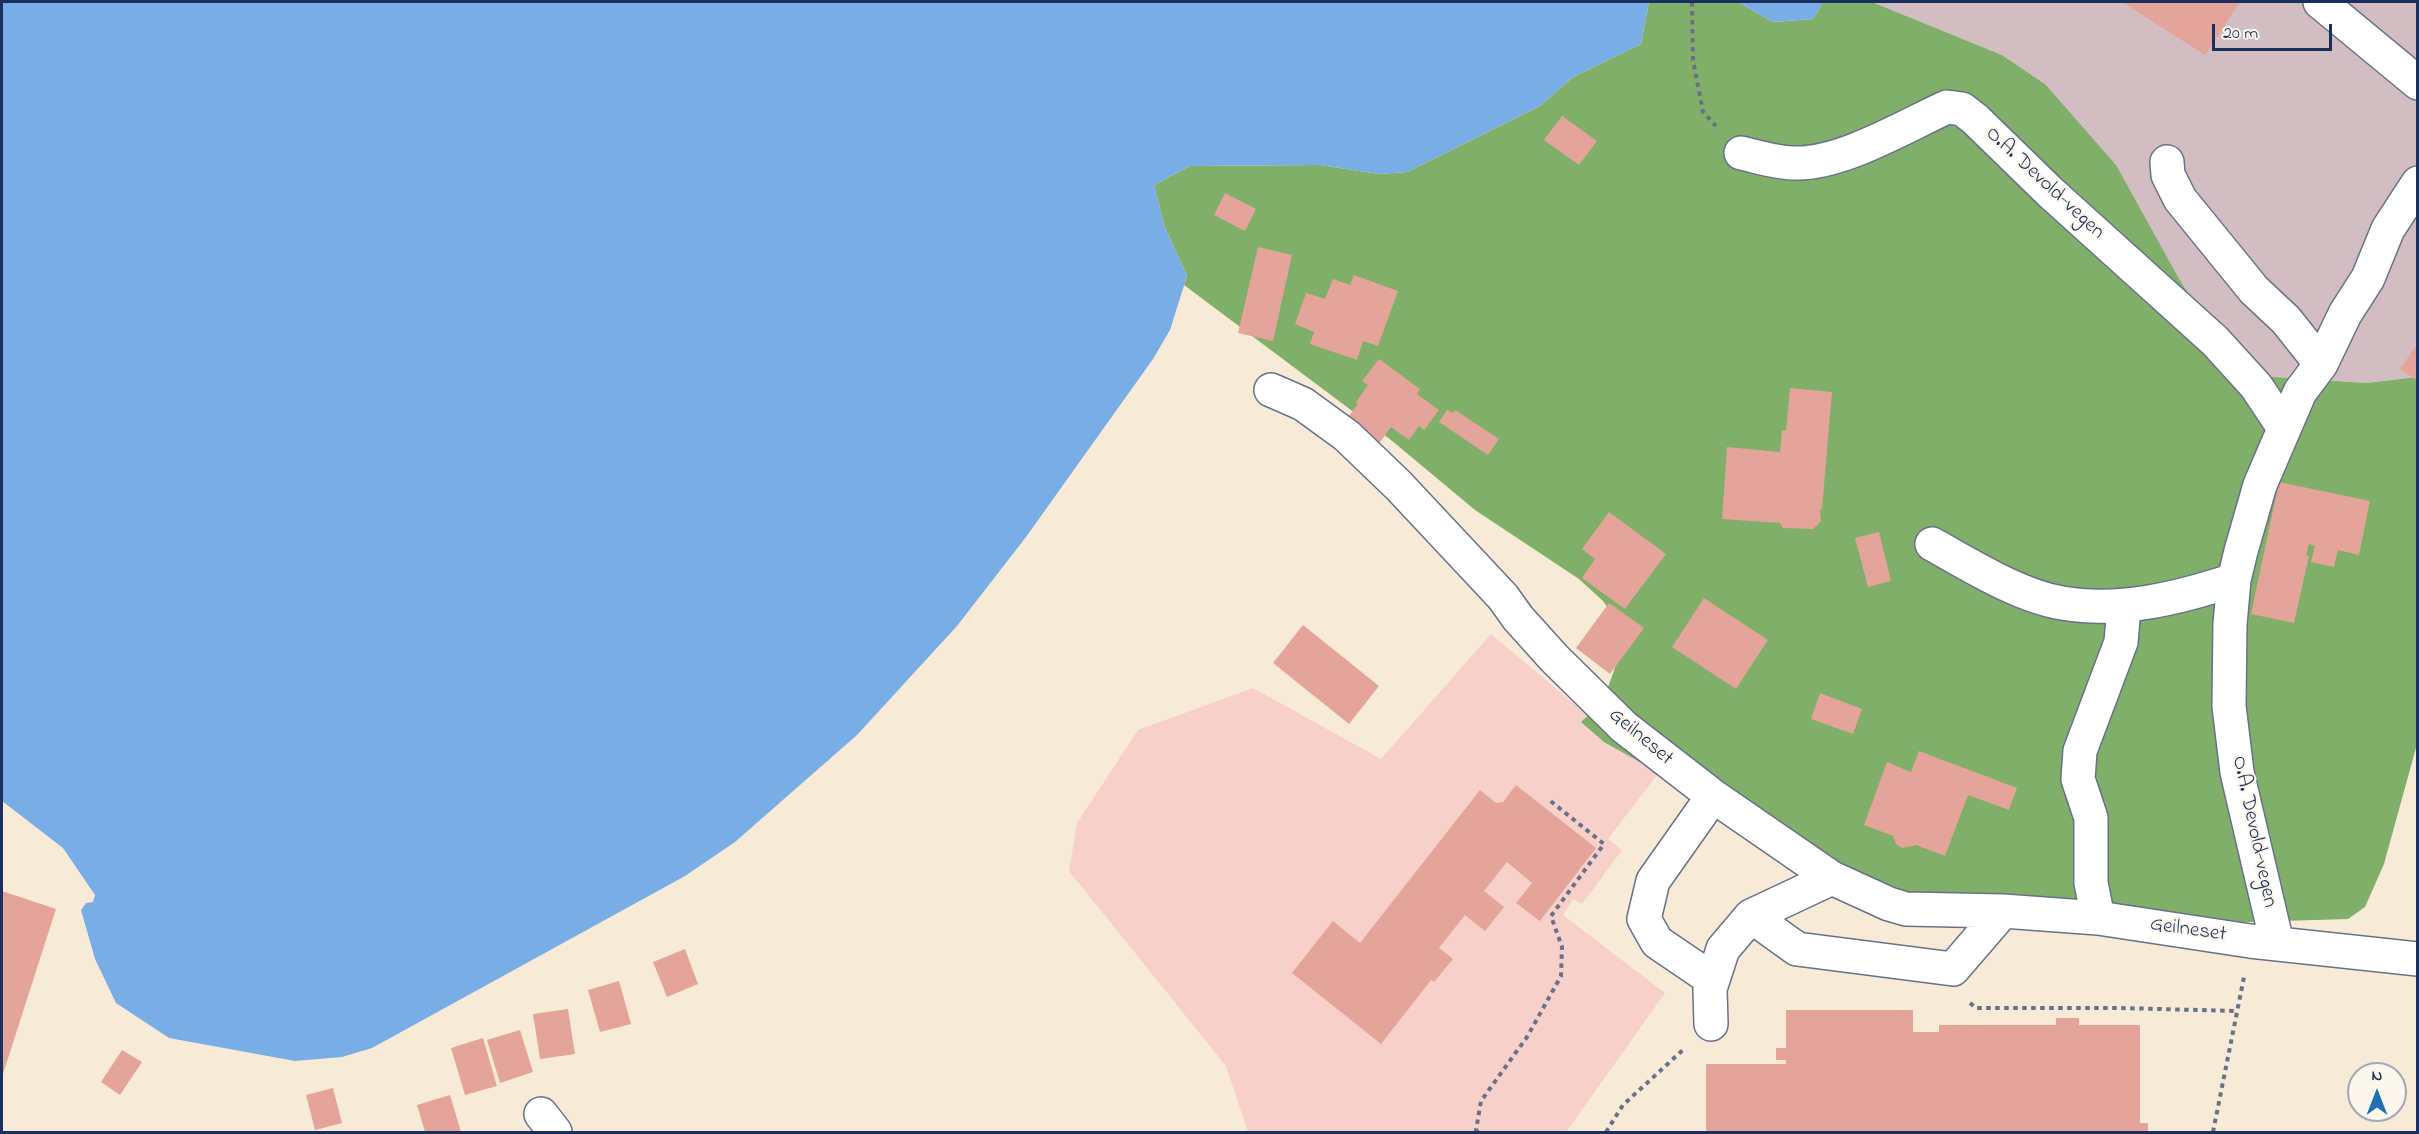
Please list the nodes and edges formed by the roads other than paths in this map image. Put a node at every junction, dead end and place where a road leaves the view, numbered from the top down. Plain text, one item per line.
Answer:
1 (2320, 2) edge
2 (2418, 83) edge
3 (1742, 153) road end
4 (2167, 162) dead end
5 (2418, 183) edge
6 (2321, 364) junction
7 (1271, 390) dead end
8 (2284, 429) junction
9 (1932, 543) dead end
10 (2234, 580) junction
11 (2124, 607) junction
12 (1713, 796) junction
13 (1832, 878) junction
14 (2003, 911) junction
15 (1751, 916) junction
16 (2098, 918) junction
17 (2264, 942) junction
18 (2418, 959) edge
19 (1713, 980) junction
20 (1711, 1024) road end

1 - 2 street
3 - 8 street, O.A. Devold-vegen
4 - 6 street
5 - 6 street, O.A. Devold-vegen
6 - 8 street, O.A. Devold-vegen
7 - 12 street, Geilneset
8 - 10 street, O.A. Devold-vegen
9 - 11 street
10 - 11 street
10 - 17 street, O.A. Devold-vegen
11 - 16 street
12 - 13 street, Geilneset
12 - 19 street
13 - 14 street, Geilneset
13 - 15 street
14 - 15 street
14 - 16 street, Geilneset
15 - 19 street
16 - 17 street, Geilneset
17 - 18 street
19 - 20 street

